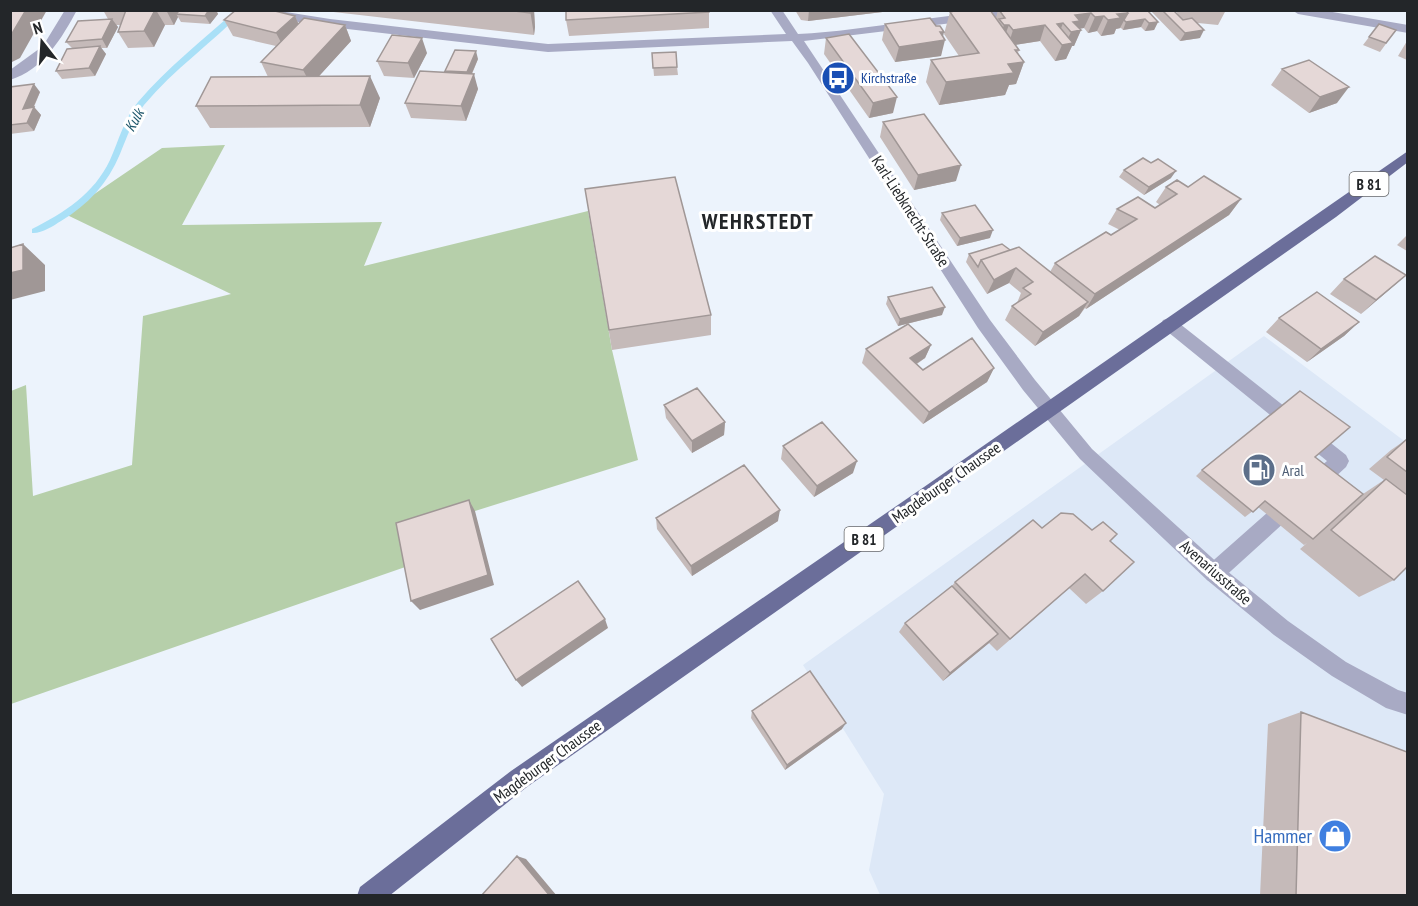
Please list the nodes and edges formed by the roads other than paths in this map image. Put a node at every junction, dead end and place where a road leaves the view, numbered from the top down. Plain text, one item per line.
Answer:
1 (71, 10) edge
2 (776, 10) edge
3 (1026, 10) edge
4 (1298, 10) edge
5 (252, 11) edge
6 (1407, 29) edge
7 (794, 37) junction
8 (10, 76) edge
9 (1407, 155) edge
10 (1169, 324) junction
11 (1049, 410) junction
12 (1214, 573) junction
13 (1407, 704) edge
14 (369, 896) edge

1 - 8 street
2 - 7 street, Karl-Liebknecht-Straße
3 - 7 street
4 - 6 street
5 - 7 street
7 - 11 street, Karl-Liebknecht-Straße
9 - 10 main road, Magdeburger Chaussee / B 81
10 - 11 main road, Magdeburger Chaussee / B 81
10 - 12 street
11 - 12 street, Avenariusstraße
11 - 14 main road, Magdeburger Chaussee / B 81
12 - 13 street, Avenariusstraße

